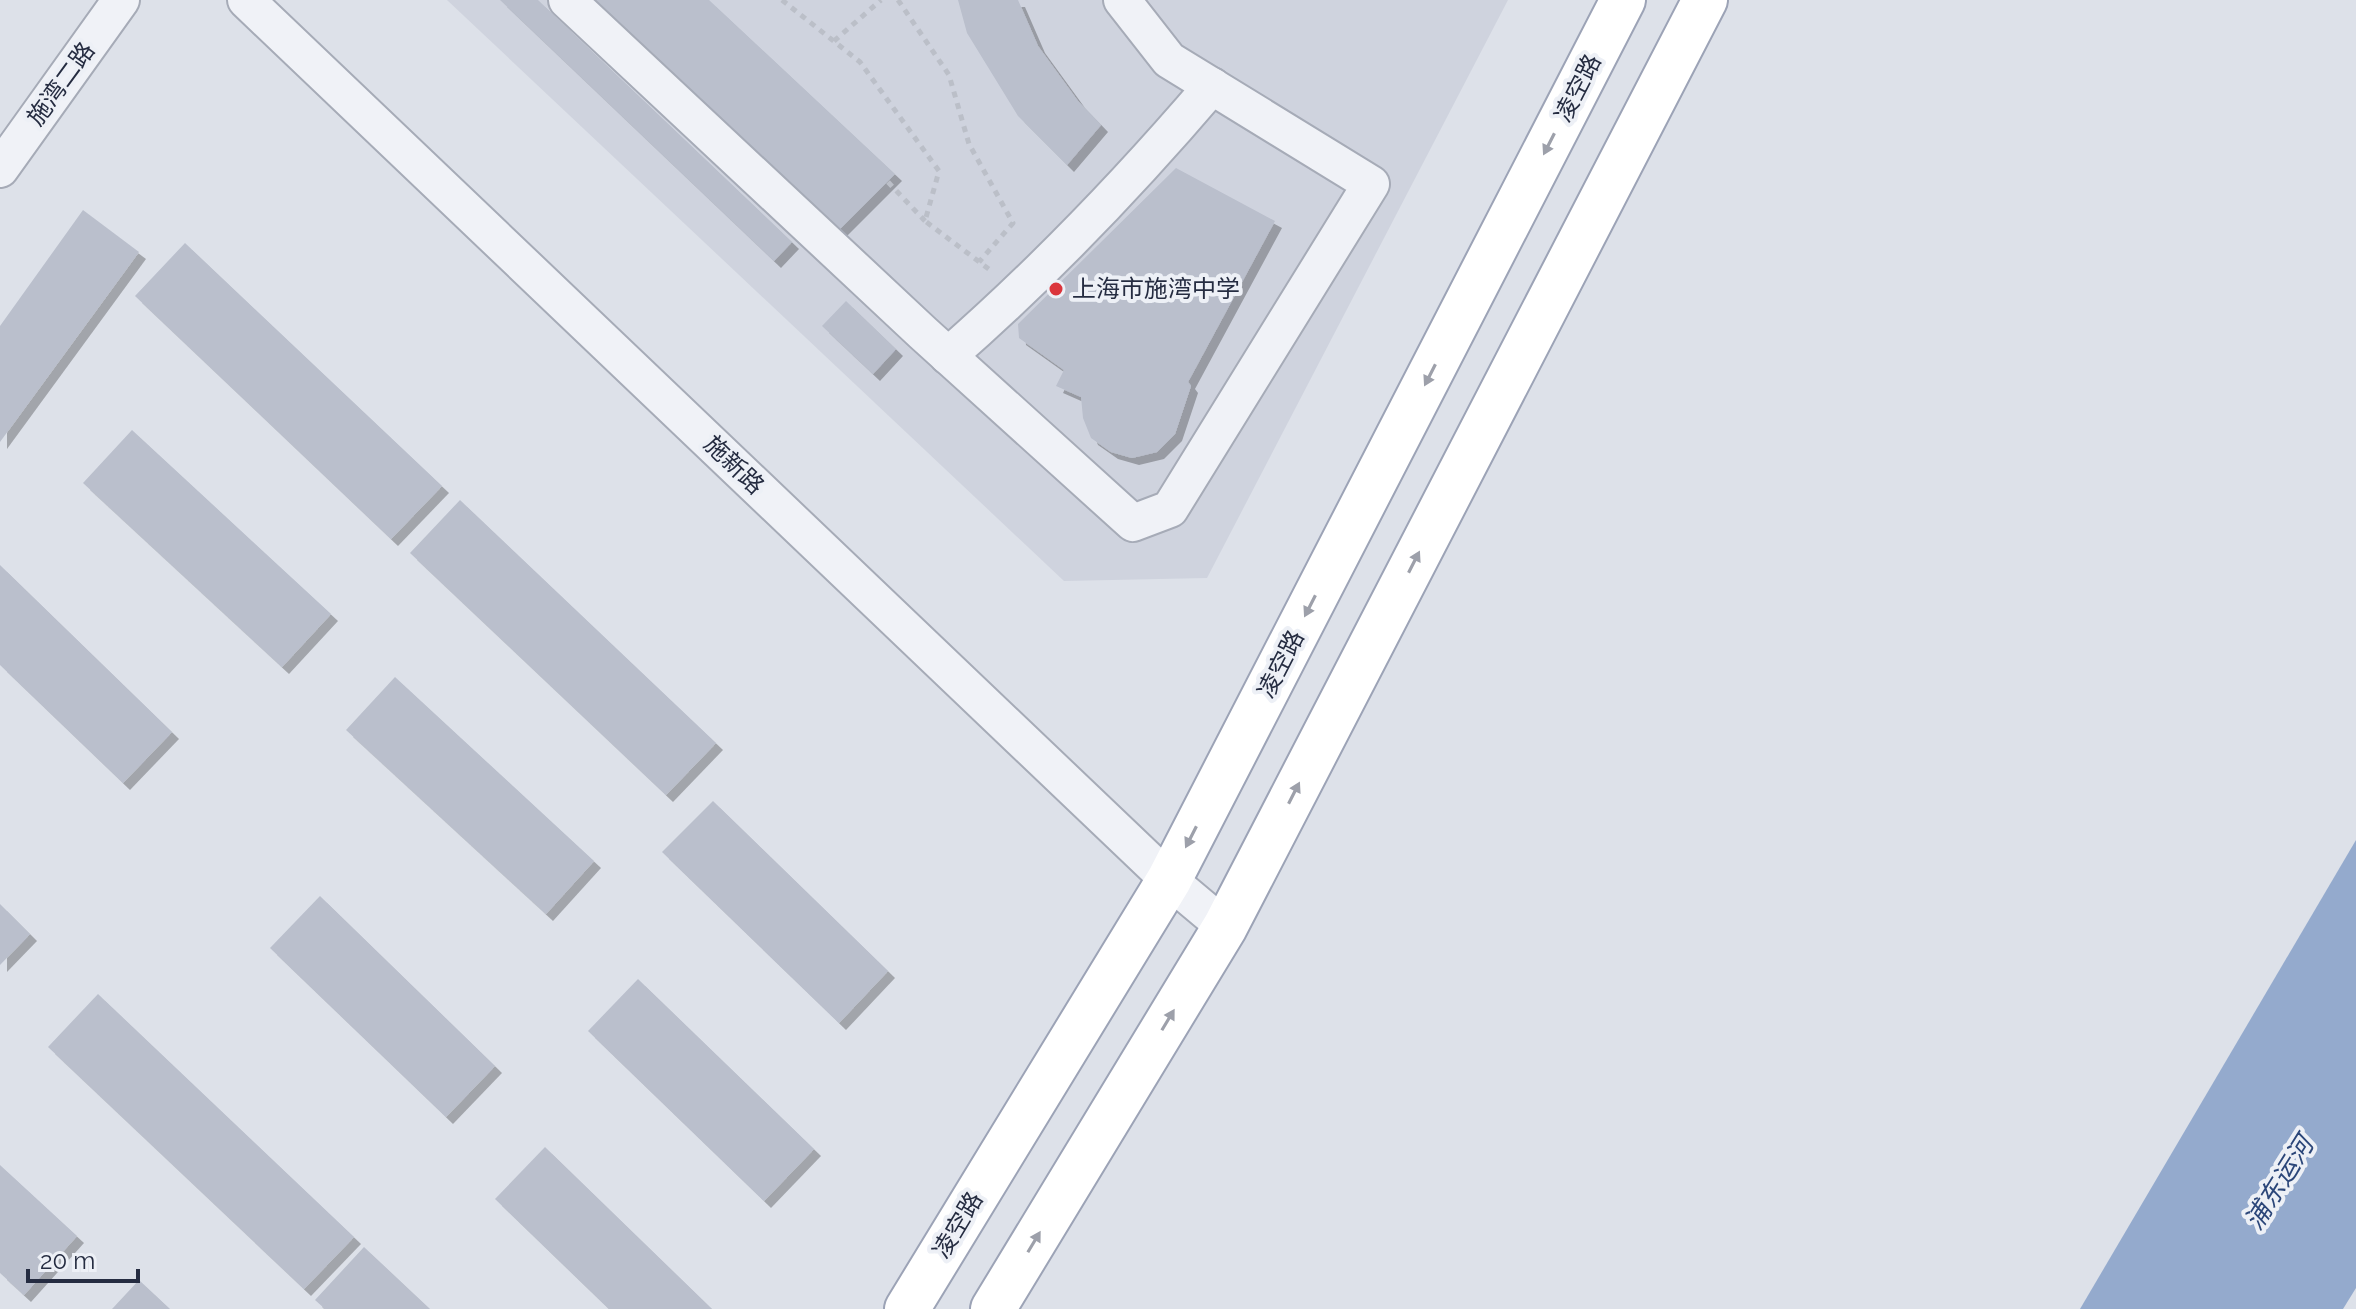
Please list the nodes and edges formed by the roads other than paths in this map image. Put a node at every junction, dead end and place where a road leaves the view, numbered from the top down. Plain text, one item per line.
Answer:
1 (121, 0) edge
2 (246, 0) edge
3 (567, 0) edge
4 (1122, 0) edge
5 (1623, 0) edge
6 (1705, 0) edge
7 (1212, 86) junction
8 (0, 169) edge
9 (948, 356) junction
10 (1169, 880) junction
11 (1225, 927) junction
12 (907, 1309) edge
13 (993, 1309) edge

1 - 8 street, 施湾二路
2 - 10 street, 施新路
3 - 9 street
4 - 7 street
5 -> 10 main road, 凌空路
11 -> 6 main road
7 - 9 street
7 - 9 street
10 - 11 street, 施新路
10 - 12 main road, 凌空路
13 -> 11 main road

